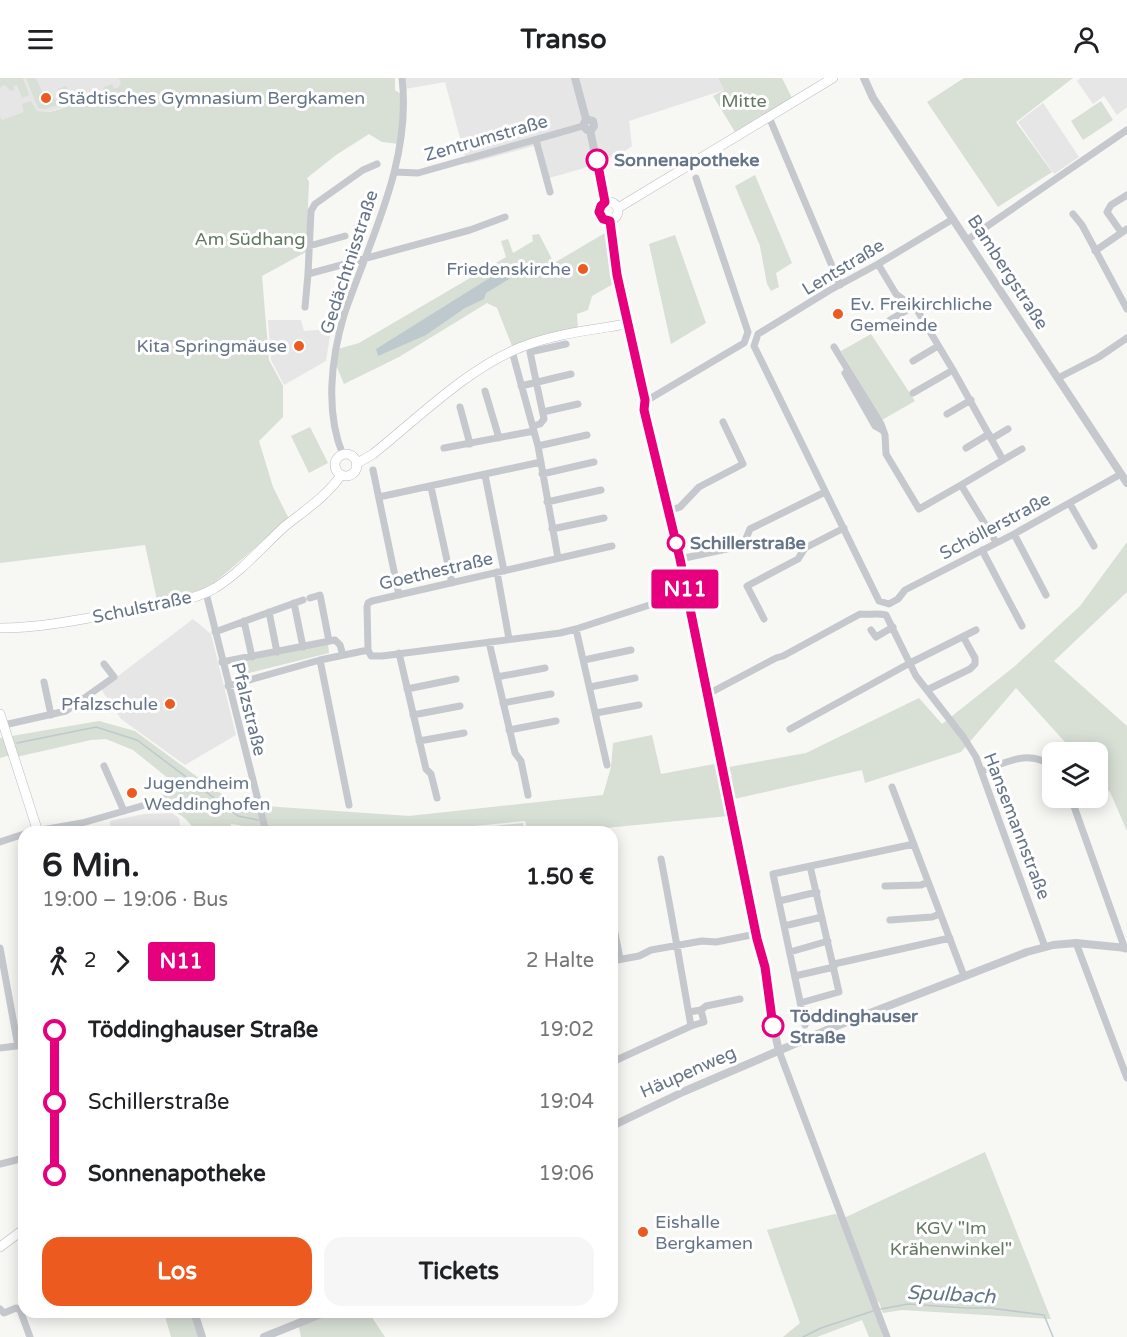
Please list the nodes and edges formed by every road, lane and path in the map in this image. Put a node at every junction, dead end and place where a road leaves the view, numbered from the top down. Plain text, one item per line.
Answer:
1 (402, 78) edge
2 (575, 78) edge
3 (833, 78) edge
4 (864, 78) edge
5 (769, 117) junction
6 (587, 125) junction
7 (1127, 130) edge
8 (536, 140) junction
9 (378, 164) dead end
10 (395, 172) junction
11 (696, 178) dead end
12 (550, 192) dead end
13 (1127, 195) edge
14 (605, 202) junction
15 (618, 208) junction
16 (1073, 214) dead end
17 (505, 217) dead end
18 (953, 219) junction
19 (610, 221) junction
20 (1124, 231) edge
21 (345, 236) dead end
22 (967, 240) junction
23 (309, 246) junction
24 (1095, 251) junction
25 (363, 261) junction
26 (878, 264) junction
27 (308, 274) junction
28 (840, 285) junction
29 (1124, 298) edge
30 (914, 306) junction
31 (305, 307) dead end
32 (1127, 309) edge
33 (890, 320) dead end
34 (627, 324) junction
35 (1127, 338) edge
36 (566, 344) dead end
37 (938, 346) junction
38 (834, 347) dead end
39 (512, 351) junction
40 (913, 361) dead end
41 (953, 370) junction
42 (571, 374) dead end
43 (1058, 378) junction
44 (536, 382) junction
45 (522, 386) junction
46 (485, 391) dead end
47 (913, 393) dead end
48 (645, 400) junction
49 (970, 400) junction
50 (578, 404) dead end
51 (460, 407) dead end
52 (543, 412) junction
53 (947, 414) dead end
54 (723, 422) dead end
55 (533, 429) junction
56 (1008, 429) dead end
57 (587, 435) dead end
58 (990, 436) junction
59 (499, 438) junction
60 (470, 444) junction
61 (538, 446) junction
62 (444, 448) dead end
63 (966, 448) dead end
64 (1022, 449) dead end
65 (343, 455) junction
66 (1003, 460) junction
67 (541, 462) junction
68 (594, 462) dead end
69 (356, 464) junction
70 (373, 470) dead end
71 (339, 472) junction
72 (542, 474) junction
73 (1121, 474) junction
74 (485, 475) junction
75 (1127, 483) edge
76 (962, 485) junction
77 (431, 487) junction
78 (601, 490) dead end
79 (825, 492) junction
80 (379, 497) junction
81 (547, 502) junction
82 (1070, 504) junction
83 (669, 511) junction
84 (604, 518) dead end
85 (844, 528) junction
86 (552, 529) junction
87 (1014, 534) junction
88 (996, 542) junction
89 (612, 546) dead end
90 (1094, 546) dead end
91 (982, 550) junction
92 (558, 558) junction
93 (680, 559) junction
94 (500, 572) junction
95 (452, 583) junction
96 (206, 593) junction
97 (686, 593) junction
98 (399, 595) junction
99 (1046, 595) dead end
100 (294, 603) junction
101 (269, 612) junction
102 (764, 619) dead end
103 (244, 621) junction
104 (1022, 626) dead end
105 (893, 627) junction
106 (0, 628) edge
107 (576, 629) junction
108 (871, 630) dead end
109 (976, 630) dead end
110 (215, 632) junction
111 (509, 639) junction
112 (965, 640) dead end
113 (329, 642) junction
114 (489, 642) junction
115 (303, 647) junction
116 (368, 650) junction
117 (632, 651) dead end
118 (276, 652) junction
119 (399, 653) junction
120 (343, 655) junction
121 (252, 657) junction
122 (320, 660) junction
123 (584, 660) junction
124 (222, 662) junction
125 (910, 663) junction
126 (104, 664) dead end
127 (545, 668) dead end
128 (497, 677) junction
129 (635, 678) dead end
130 (456, 679) dead end
131 (44, 682) dead end
132 (228, 686) junction
133 (590, 687) junction
134 (407, 688) junction
135 (927, 690) junction
136 (551, 694) dead end
137 (708, 694) junction
138 (503, 703) junction
139 (639, 705) dead end
140 (460, 706) dead end
141 (596, 713) junction
142 (0, 714) edge
143 (51, 715) junction
144 (413, 715) junction
145 (556, 720) dead end
146 (4, 726) junction
147 (790, 729) dead end
148 (509, 730) junction
149 (464, 733) dead end
150 (419, 741) junction
151 (1042, 760) edge
152 (607, 765) dead end
153 (104, 766) dead end
154 (982, 771) junction
155 (892, 787) dead end
156 (528, 795) dead end
157 (437, 798) dead end
158 (145, 805) dead end
159 (349, 805) dead end
160 (1075, 808) edge
161 (124, 811) junction
162 (33, 826) edge
163 (66, 826) edge
164 (264, 826) edge
165 (18, 836) edge
166 (0, 842) edge
167 (914, 844) junction
168 (661, 859) dead end
169 (810, 866) junction
170 (928, 882) junction
171 (885, 885) dead end
172 (817, 892) junction
173 (779, 901) junction
174 (940, 914) junction
175 (822, 916) junction
176 (890, 920) dead end
177 (784, 926) junction
178 (756, 934) junction
179 (950, 939) junction
180 (828, 942) junction
181 (1076, 943) junction
182 (677, 945) junction
183 (1045, 946) junction
184 (0, 948) edge
185 (1126, 949) edge
186 (790, 952) junction
187 (618, 960) edge
188 (834, 965) junction
189 (795, 976) junction
190 (964, 976) junction
191 (740, 999) dead end
192 (800, 1003) junction
193 (701, 1010) junction
194 (689, 1012) junction
195 (805, 1025) dead end
196 (691, 1026) junction
197 (18, 1032) edge
198 (18, 1046) edge
199 (0, 1048) edge
200 (779, 1051) junction
201 (618, 1059) edge
202 (1127, 1078) edge
203 (618, 1123) edge
204 (18, 1160) edge
205 (0, 1164) edge
206 (18, 1233) edge
207 (0, 1247) edge
208 (0, 1309) edge
209 (18, 1309) edge
210 (23, 1318) edge
211 (196, 1318) edge
212 (311, 1318) edge
213 (29, 1337) edge
214 (202, 1337) edge
215 (264, 1337) edge
216 (887, 1337) edge

1 - 10 street, Gedächtnisstraße
2 - 6 street
3 - 5 main road
4 - 18 street, Bambergstraße
5 - 15 main road
5 - 28 street
6 - 8 street, Zentrumstraße
6 - 14 street
7 - 22 street
8 - 10 street, Zentrumstraße
8 - 12 street
9 - 23 street
10 - 25 street, Gedächtnisstraße
11 - 48 street
13 - 20 street
14 - 15 main road
14 - 19 main road
15 - 19 main road
16 - 24 street
17 - 25 street
18 - 22 street, Bambergstraße
18 - 26 street, Lentstraße
19 - 34 main road
20 - 24 street
21 - 23 street
22 - 43 street, Bambergstraße
23 - 27 street
24 - 29 street
25 - 27 street
25 - 65 street, Gedächtnisstraße
26 - 28 street, Lentstraße
26 - 30 street
27 - 31 street
28 - 79 street, Lentstraße
29 - 32 street
30 - 33 street
30 - 37 street
34 - 39 main road
34 - 48 street
35 - 43 street
36 - 44 street
37 - 40 street
37 - 41 street
38 - 76 street
39 - 45 street
39 - 69 main road
41 - 47 street
41 - 49 street
42 - 44 street
43 - 73 street, Bambergstraße
44 - 45 street
44 - 52 street
45 - 55 street
46 - 59 street
48 - 83 street
49 - 53 street
49 - 58 street
50 - 52 street
51 - 60 street
52 - 55 street
54 - 83 street
55 - 59 street
55 - 61 street
56 - 58 street
57 - 61 street
58 - 63 street
58 - 66 street
59 - 60 street
60 - 62 street
61 - 67 street
64 - 66 street
65 - 69 main road
65 - 71 main road
66 - 76 street
67 - 72 street
67 - 74 street
68 - 72 street
69 - 71 main road
70 - 80 street
71 - 96 main road, Schulstraße
72 - 81 street
73 - 75 street, Bambergstraße
73 - 82 street, Schöllerstraße
74 - 77 street
74 - 94 street
76 - 88 street
77 - 80 street
77 - 95 street
78 - 81 street
79 - 85 street
79 - 93 street
80 - 98 street
81 - 86 street
82 - 87 street, Schöllerstraße
82 - 90 street
83 - 93 street
84 - 86 street
85 - 91 street, Schöllerstraße
85 - 102 street
86 - 92 street
87 - 88 street, Schöllerstraße
87 - 99 street
88 - 91 street, Schöllerstraße
89 - 92 street, Goethestraße
91 - 104 street
92 - 94 street, Goethestraße
93 - 97 street
94 - 95 street, Goethestraße
94 - 111 street
95 - 98 street, Goethestraße
96 - 106 main road, Schulstraße
96 - 110 street, Pfalzstraße
97 - 107 street
97 - 137 street
98 - 116 street, Goethestraße
100 - 101 street
100 - 113 street
100 - 115 street
101 - 103 street
101 - 118 street
103 - 110 street
103 - 121 street
105 - 108 street
105 - 125 street, Hansemannstraße
105 - 137 street, Hansemannstraße
107 - 111 street
107 - 123 street
109 - 125 street
110 - 124 street, Pfalzstraße
111 - 114 street
112 - 135 street
113 - 115 street
113 - 120 street
114 - 119 street
114 - 128 street
115 - 118 street
116 - 119 street
116 - 120 street
117 - 123 street
118 - 121 street
119 - 134 street
120 - 122 street
121 - 124 street
122 - 132 street
122 - 159 street
123 - 133 street
124 - 132 street, Pfalzstraße
125 - 135 street, Hansemannstraße
125 - 147 street
126 - 143 street
127 - 128 street
128 - 138 street
129 - 133 street
130 - 134 street
131 - 143 street
132 - 164 street, Pfalzstraße
133 - 141 street
134 - 144 street
135 - 154 street, Hansemannstraße
136 - 138 street
137 - 178 street
138 - 148 street
139 - 141 street
140 - 144 street
141 - 152 street
142 - 146 main road
143 - 146 street
144 - 150 street
145 - 148 street
146 - 162 main road
148 - 156 street
149 - 150 street
150 - 157 street
151 - 154 street
153 - 161 street
154 - 183 street, Hansemannstraße
155 - 167 street
158 - 161 street
160 - 185 street
161 - 163 street
165 - 166 street
167 - 169 street
167 - 170 street
168 - 182 street
169 - 172 street
169 - 173 street
170 - 171 street
170 - 174 street
172 - 173 street
172 - 175 street
173 - 177 street
174 - 176 street
174 - 179 street
175 - 177 street
175 - 180 street
177 - 186 street
178 - 182 street
178 - 200 street
179 - 188 street
179 - 190 street
180 - 186 street
180 - 188 street
181 - 183 street, Häupenweg
181 - 185 street, Häupenweg
181 - 202 street
182 - 187 street
182 - 194 street
183 - 190 street, Häupenweg
184 - 197 street
186 - 189 street
188 - 189 street
188 - 192 street
189 - 192 street
190 - 200 street, Häupenweg
191 - 193 street
192 - 195 street
193 - 194 street
193 - 196 street
194 - 196 street
196 - 201 street
198 - 199 street
200 - 203 street, Häupenweg
200 - 216 street
204 - 205 street
206 - 207 main road
208 - 209 street
210 - 213 street
211 - 214 street
212 - 215 street

